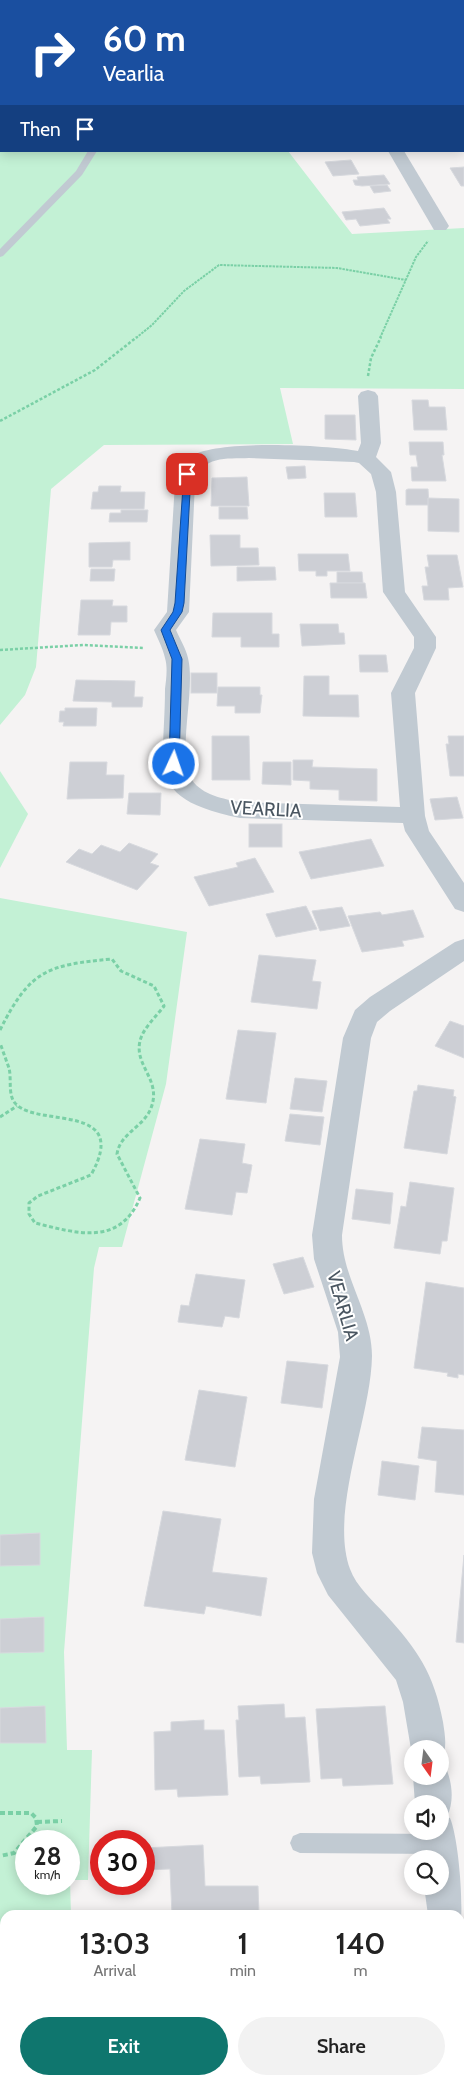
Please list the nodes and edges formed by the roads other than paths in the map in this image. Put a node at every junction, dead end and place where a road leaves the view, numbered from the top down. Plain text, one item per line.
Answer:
1 (92, 152) edge
2 (397, 152) edge
3 (440, 226) road end
4 (0, 254) edge
5 (368, 396) road end
6 (365, 458) junction
7 (412, 816) junction
8 (464, 903) edge
9 (464, 948) edge
10 (427, 1740) edge
11 (404, 1839) edge
12 (438, 1840) edge
13 (300, 1843) dead end
14 (446, 1910) edge

1 - 4 lane
2 - 3 street
5 - 6 street
6 - 7 street
6 - 7 street, VEARLIA
7 - 8 street
9 - 10 street, VEARLIA
11 - 13 lane
12 - 14 street

